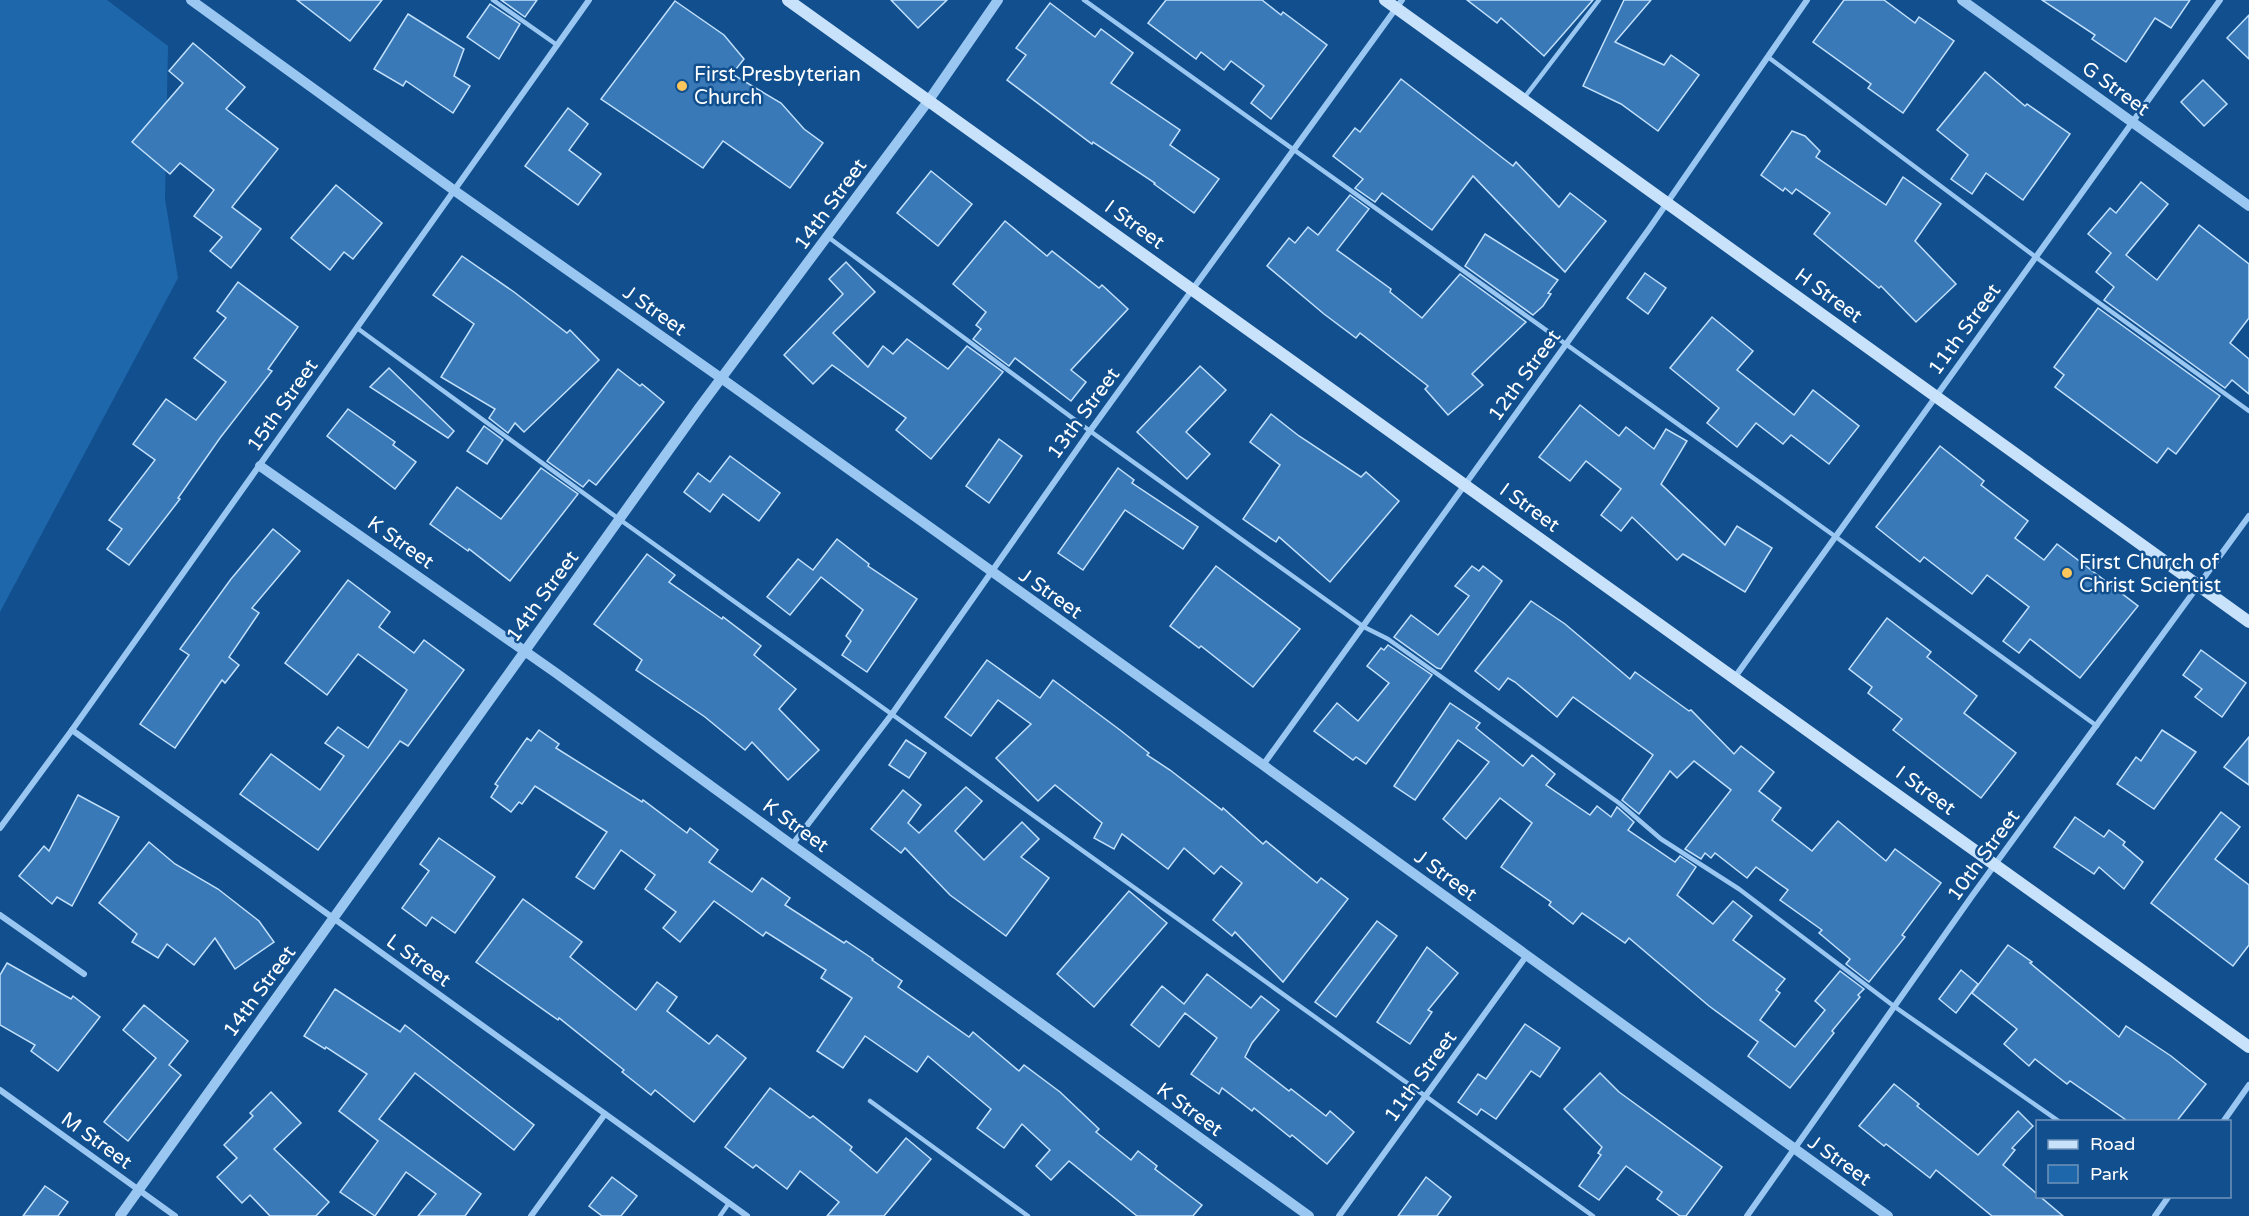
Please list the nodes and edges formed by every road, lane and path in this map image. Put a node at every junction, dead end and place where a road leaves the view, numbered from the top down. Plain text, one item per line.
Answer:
1 (192, 0) edge
2 (493, 0) edge
3 (589, 0) edge
4 (788, 0) edge
5 (998, 0) edge
6 (1084, 0) edge
7 (1385, 0) edge
8 (1599, 0) edge
9 (1807, 0) edge
10 (1962, 0) edge
11 (2220, 0) edge
12 (1399, 4) edge
13 (556, 45) junction
14 (1768, 57) junction
15 (1523, 99) junction
16 (929, 100) junction
17 (2133, 122) junction
18 (1293, 148) junction
19 (455, 191) junction
20 (1668, 202) junction
21 (2249, 206) edge
22 (828, 237) junction
23 (2037, 258) junction
24 (1191, 289) junction
25 (357, 328) junction
26 (1566, 344) junction
27 (721, 378) junction
28 (1936, 396) junction
29 (2249, 411) edge
30 (1090, 431) junction
31 (260, 465) junction
32 (1466, 484) junction
33 (2249, 516) edge
34 (619, 519) junction
35 (1836, 537) junction
36 (990, 571) junction
37 (2197, 585) junction
38 (2249, 622) edge
39 (1364, 627) junction
40 (525, 651) junction
41 (1735, 678) junction
42 (892, 714) junction
43 (2097, 726) junction
44 (72, 730) junction
45 (1263, 765) junction
46 (0, 828) edge
47 (792, 845) junction
48 (1996, 865) junction
49 (0, 915) edge
50 (333, 919) junction
51 (1527, 955) junction
52 (84, 974) dead end
53 (1895, 1007) junction
54 (2249, 1047) edge
55 (2249, 1086) edge
56 (0, 1090) edge
57 (1426, 1097) junction
58 (870, 1101) dead end
59 (605, 1114) junction
60 (2057, 1120) edge
61 (2224, 1120) edge
62 (1793, 1148) junction
63 (138, 1190) junction
64 (2168, 1198) edge
65 (729, 1203) junction
66 (120, 1216) edge
67 (175, 1216) edge
68 (531, 1216) edge
69 (720, 1216) edge
70 (747, 1216) edge
71 (1028, 1216) edge
72 (1309, 1216) edge
73 (1338, 1216) edge
74 (1593, 1216) edge
75 (1747, 1216) edge
76 (1888, 1216) edge
77 (2155, 1216) edge

1 - 19 street, J Street
2 - 13 lane
3 - 13 street, 15th Street
4 - 16 main road, I Street
5 - 16 street, 14th Street
6 - 18 lane
7 - 12 main road, H Street
8 - 15 lane
9 - 14 street, 12th Street
10 - 17 street, G Street
11 - 17 street, 11th Street
12 - 15 main road, H Street
12 - 18 street, 13th Street
13 - 19 street, 15th Street
14 - 20 street, 12th Street
14 - 23 lane
15 - 20 main road, H Street
16 - 22 street, 14th Street
16 - 24 main road, I Street
17 - 21 street, G Street
17 - 23 street, 11th Street
18 - 24 street, 13th Street
18 - 26 lane
19 - 25 street, 15th Street
19 - 27 street, J Street
20 - 26 street, 12th Street
20 - 28 main road, H Street
22 - 27 street, 14th Street
22 - 30 lane
23 - 28 street, 11th Street
23 - 29 lane
24 - 30 street, 13th Street
24 - 32 main road, I Street
25 - 31 street, 15th Street
25 - 34 lane
26 - 32 street, 12th Street
26 - 35 lane
27 - 34 street, 14th Street
27 - 36 street, J Street
28 - 35 street, 11th Street
28 - 37 main road, H Street
30 - 36 street, 13th Street
30 - 39 lane
31 - 40 street, K Street
31 - 44 street, 15th Street
32 - 39 street, 12th Street
32 - 41 main road, I Street
33 - 37 street, 10th Street
34 - 40 street, 14th Street
34 - 42 lane
35 - 41 street, 11th Street
35 - 43 lane
36 - 42 street, 13th Street
36 - 45 street, J Street
37 - 38 main road, H Street
37 - 43 street, 10th Street
39 - 45 street, 12th Street
39 - 53 lane
40 - 47 street, K Street
40 - 50 street, 14th Street
41 - 48 main road, I Street
42 - 47 street, 13th Street
42 - 57 lane
43 - 48 street, 10th Street
44 - 46 street, 15th Street
44 - 50 street, L Street
45 - 51 street, J Street
47 - 72 street, K Street
48 - 53 street, 10th Street
48 - 54 main road, I Street
49 - 52 street
50 - 59 street, L Street
50 - 63 street, 14th Street
51 - 57 street, 11th Street
51 - 62 street, J Street
53 - 60 lane
53 - 62 street, 10th Street
55 - 61 street
56 - 63 street, M Street
57 - 73 street, 11th Street
57 - 74 lane
58 - 71 lane
59 - 65 street, L Street
59 - 68 street
62 - 75 street, 10th Street
62 - 76 street, J Street
63 - 66 street, 14th Street
63 - 67 street, M Street
64 - 77 street
65 - 69 lane
65 - 70 street, L Street

